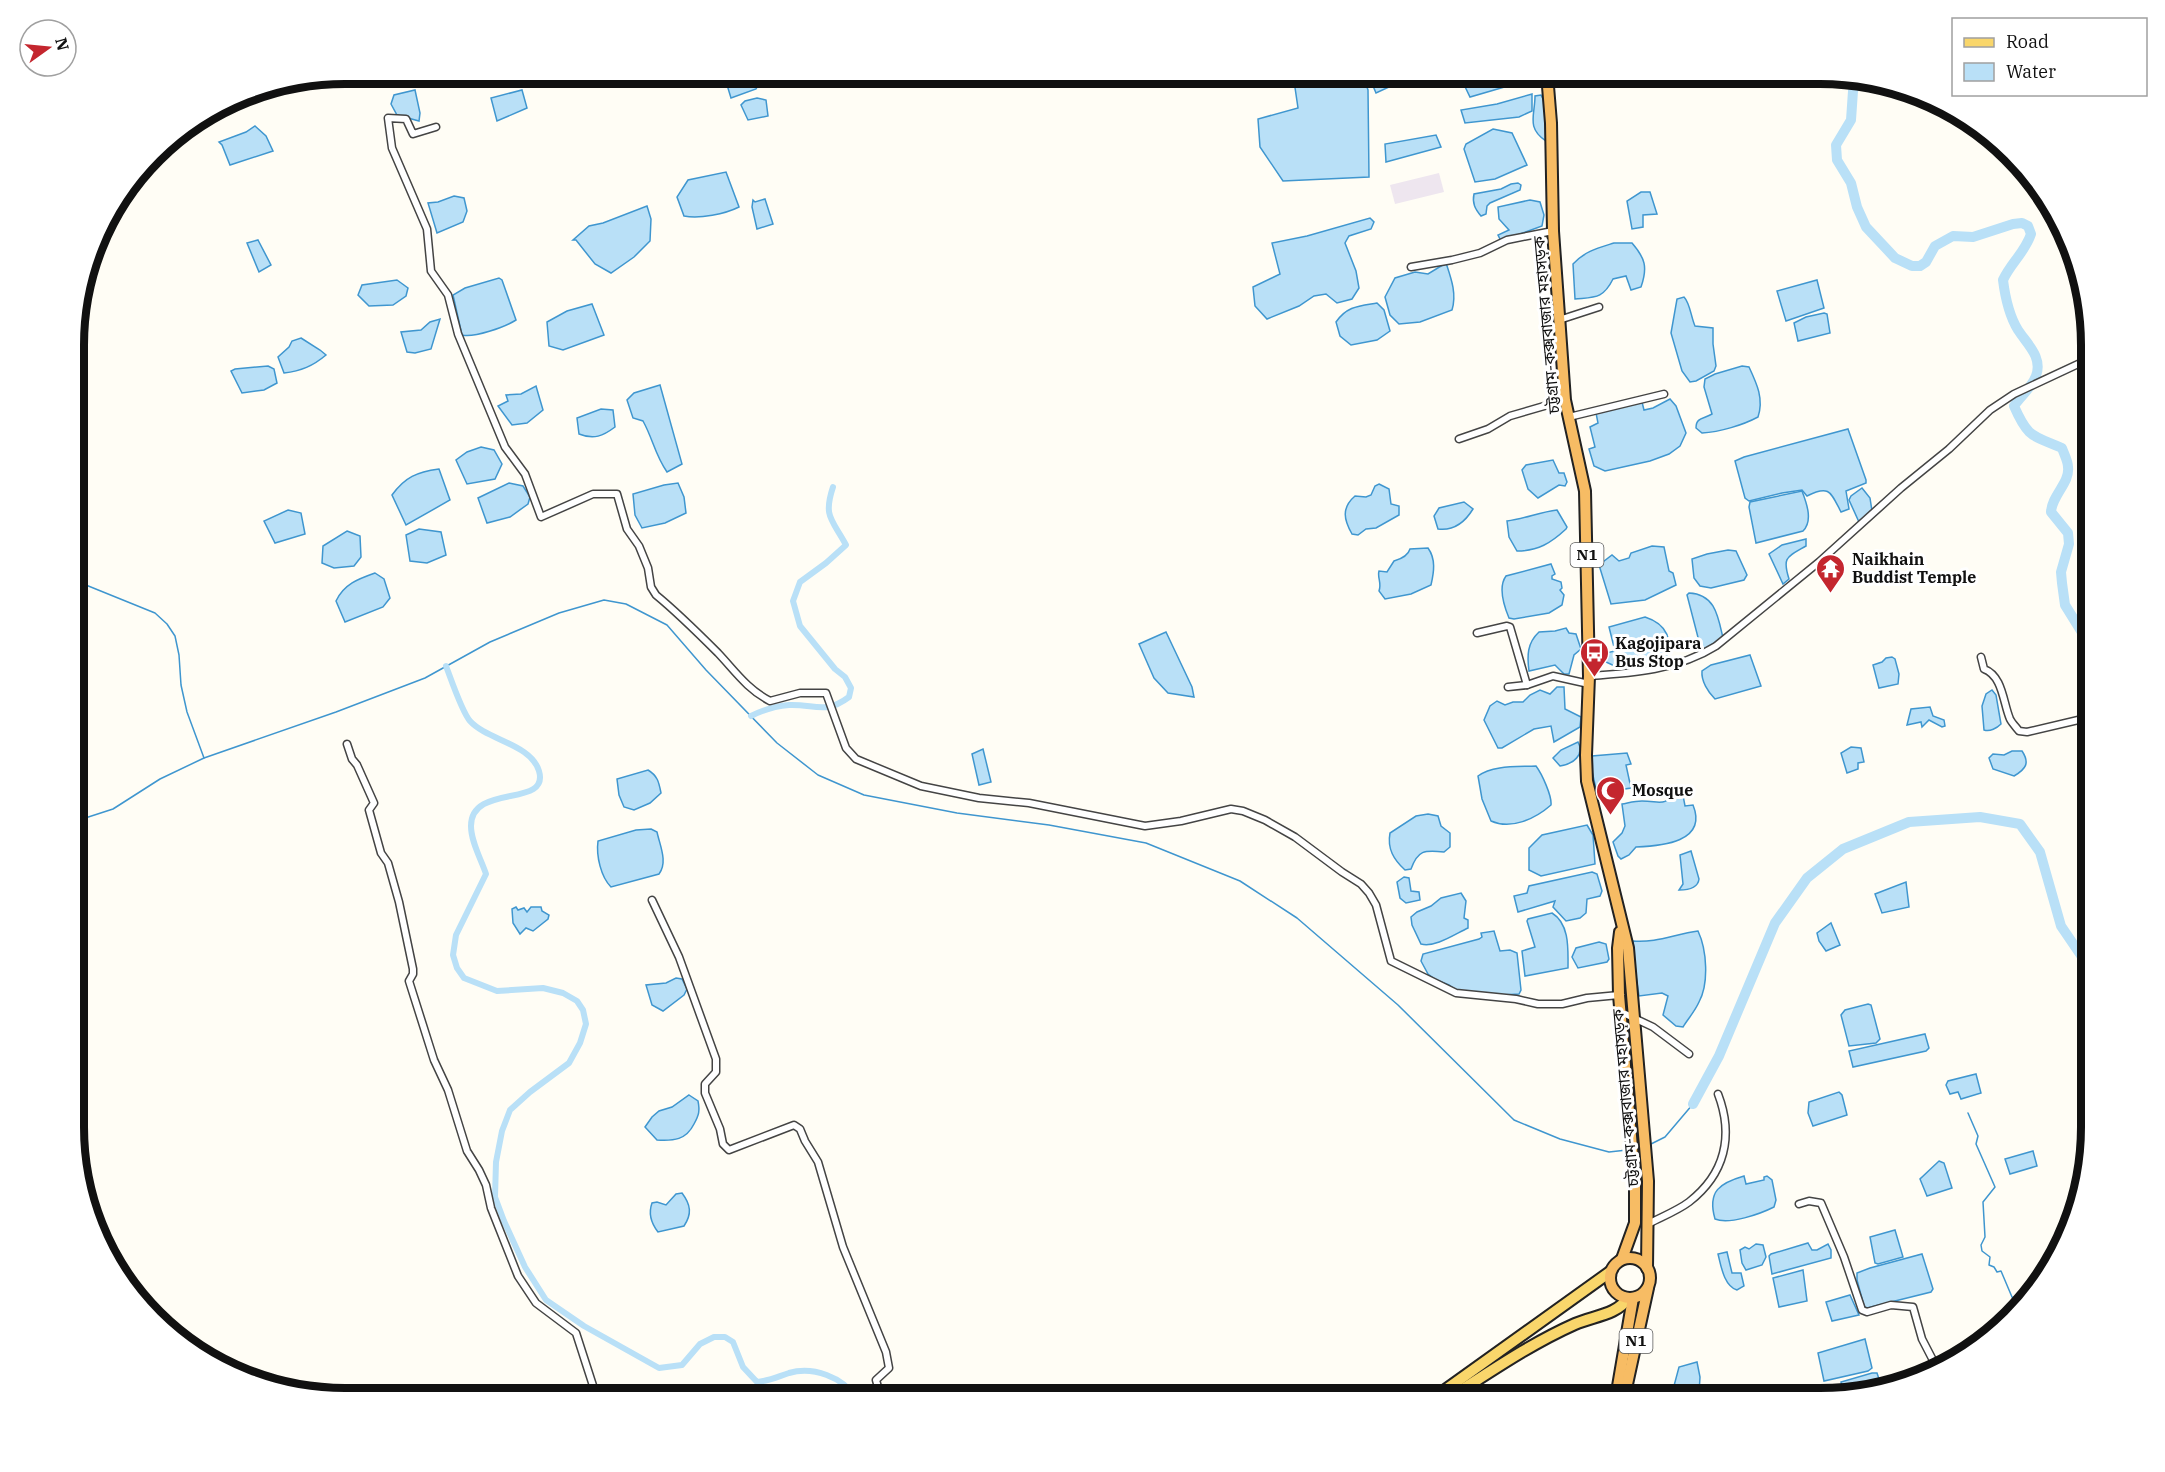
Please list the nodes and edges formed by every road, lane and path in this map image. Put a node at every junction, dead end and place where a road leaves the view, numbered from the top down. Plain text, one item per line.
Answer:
1 (1548, 84) edge
2 (436, 127) dead end
3 (1553, 231) junction
4 (1411, 267) dead end
5 (1599, 307) dead end
6 (1559, 320) junction
7 (2081, 363) edge
8 (1664, 394) dead end
9 (1565, 400) junction
10 (1569, 417) junction
11 (1459, 439) dead end
12 (1477, 633) dead end
13 (1981, 657) dead end
14 (1589, 680) junction
15 (1527, 684) junction
16 (1508, 687) dead end
17 (2081, 719) edge
18 (347, 744) dead end
19 (652, 900) dead end
20 (1621, 926) junction
21 (1620, 995) junction
22 (1621, 1012) junction
23 (1634, 1016) junction
24 (1689, 1054) dead end
25 (1718, 1094) dead end
26 (1799, 1204) dead end
27 (1648, 1224) junction
28 (1622, 1259) junction
29 (1647, 1268) junction
30 (1610, 1272) junction
31 (1648, 1285) junction
32 (1630, 1298) junction
33 (1934, 1362) edge
34 (594, 1388) edge
35 (878, 1388) edge
36 (1448, 1388) edge
37 (1465, 1388) edge
38 (1617, 1388) edge
39 (1626, 1388) edge

1 - 3 highway, চট্টগ্রাম-কক্সবাজার মহাসড়ক / N1
2 - 21 street
3 - 4 street
3 - 6 highway, চট্টগ্রাম-কক্সবাজার মহাসড়ক / N1
5 - 6 street
6 - 9 highway, চট্টগ্রাম-কক্সবাজার মহাসড়ক / N1
7 - 14 street
8 - 10 street
9 - 10 highway, চট্টগ্রাম-কক্সবাজার মহাসড়ক / N1
9 - 11 street
10 - 14 highway, চট্টগ্রাম-কক্সবাজার মহাসড়ক / N1
12 - 15 street
13 - 17 street
14 - 15 street
14 - 20 highway, চট্টগ্রাম-কক্সবাজার মহাসড়ক / N1
15 - 16 street
18 - 34 street
19 - 35 street
20 - 21 highway, চট্টগ্রাম-কক্সবাজার মহাসড়ক / N1
20 - 23 highway, চট্টগ্রাম-কক্সবাজার মহাসড়ক / N1
21 - 22 highway, চট্টগ্রাম-কক্সবাজার মহাসড়ক / N1
22 - 23 street
22 - 28 highway, চট্টগ্রাম-কক্সবাজার মহাসড়ক / N1
23 - 24 street
23 - 27 highway, চট্টগ্রাম-কক্সবাজার মহাসড়ক / N1
25 - 27 street
26 - 33 street
27 - 29 highway, চট্টগ্রাম-কক্সবাজার মহাসড়ক / N1
28 - 29 highway
28 - 30 highway, N1
29 - 31 highway, N1
30 - 32 highway
30 - 36 main road
31 - 32 highway
31 - 39 highway, N1
32 - 37 main road
32 - 38 highway, N1

